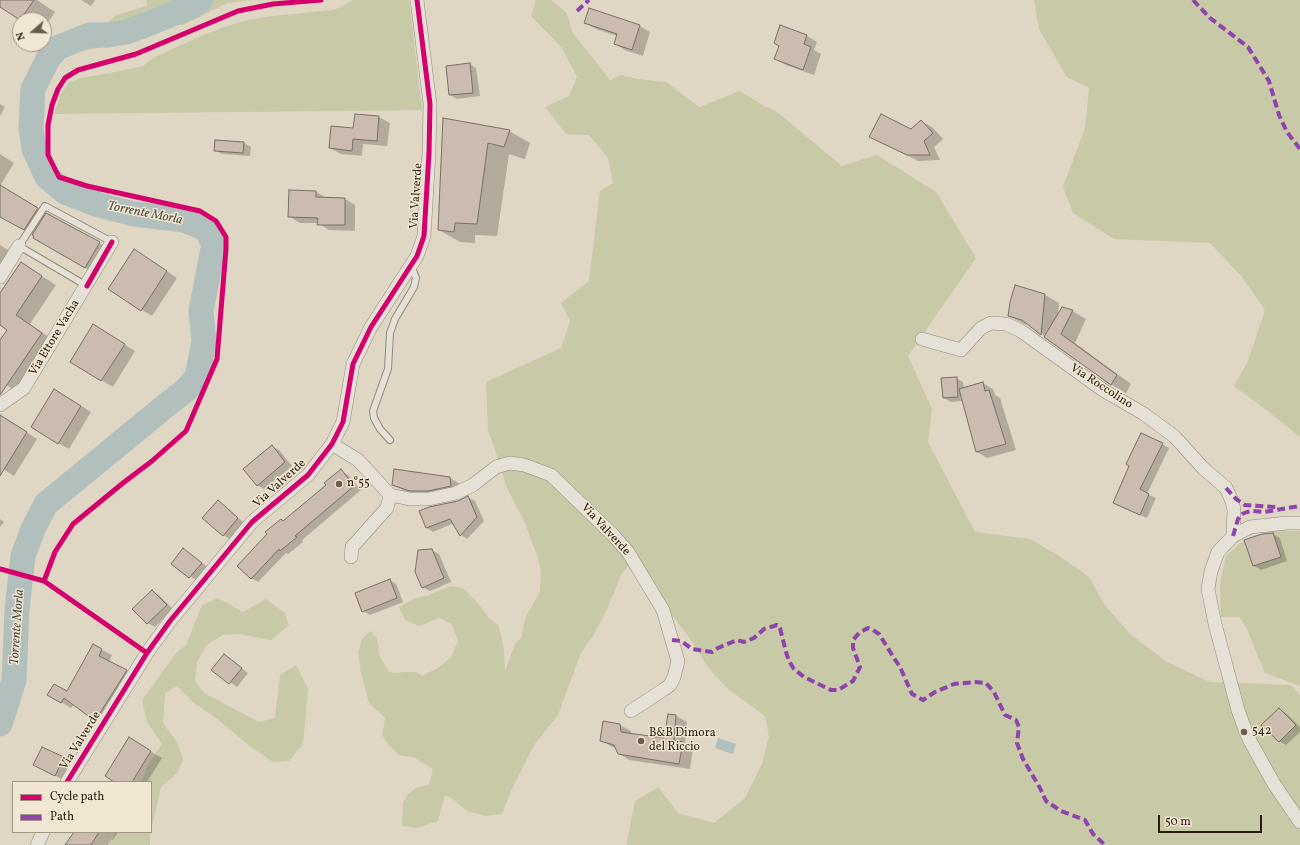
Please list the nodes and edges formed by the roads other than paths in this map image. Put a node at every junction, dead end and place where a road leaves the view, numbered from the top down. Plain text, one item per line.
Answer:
1 (417, 0) edge
2 (112, 242) joint
3 (19, 246) junction
4 (411, 265) junction
5 (0, 278) edge
6 (86, 286) junction
7 (922, 339) dead end
8 (0, 405) edge
9 (390, 440) dead end
10 (332, 444) junction
11 (390, 495) junction
12 (1300, 523) edge
13 (1233, 536) junction
14 (351, 557) dead end
15 (631, 711) dead end
16 (68, 781) edge
17 (1300, 822) edge
18 (43, 833) edge
19 (37, 845) edge

1 - 4 street, Via Valverde
2 - 3 lane
2 - 6 street, Via Ettore Vacha
3 - 5 street
3 - 6 lane
4 - 9 lane
4 - 10 street, Via Valverde
6 - 8 street, Via Ettore Vacha
7 - 13 street, Via Roccolino
10 - 11 street
10 - 16 street, Via Valverde
11 - 14 street
11 - 15 street, Via Valverde
12 - 13 street
13 - 17 street
18 - 19 street

